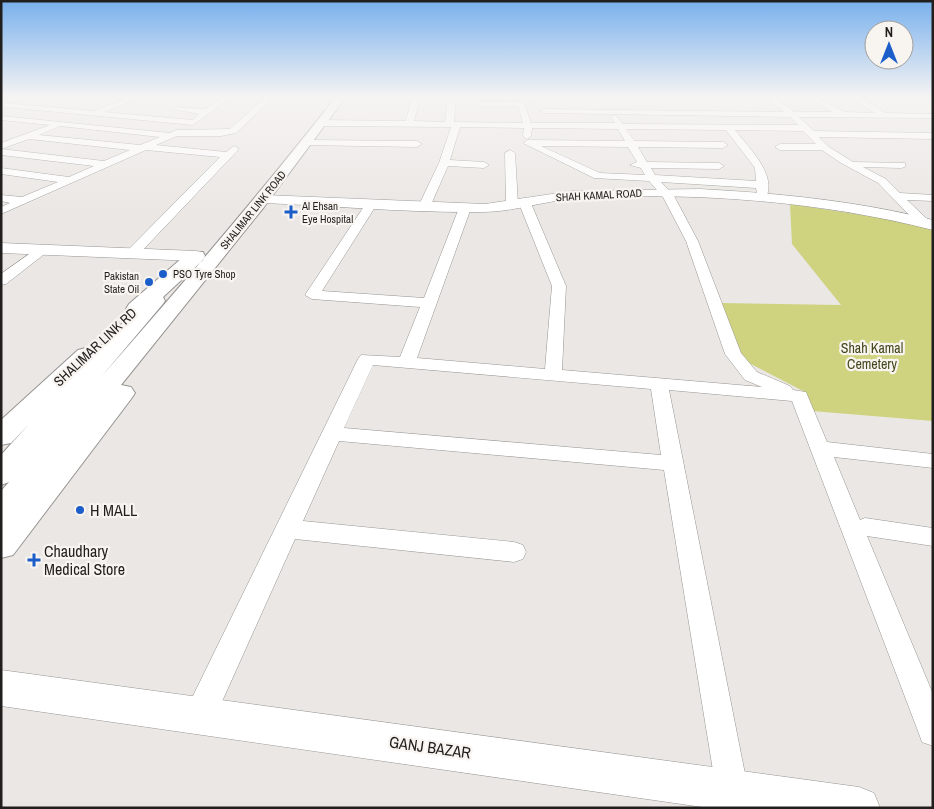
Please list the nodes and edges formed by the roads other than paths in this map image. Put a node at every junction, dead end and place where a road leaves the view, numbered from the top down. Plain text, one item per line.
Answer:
1 (24, 136) edge
2 (27, 136) junction
3 (169, 136) edge
4 (296, 136) edge
5 (312, 136) edge
6 (350, 136) edge
7 (379, 136) edge
8 (450, 136) edge
9 (528, 136) edge
10 (627, 136) edge
11 (700, 136) edge
12 (739, 136) edge
13 (804, 136) edge
14 (812, 136) edge
15 (921, 136) edge
16 (528, 142) junction
17 (307, 143) junction
18 (933, 143) edge
19 (417, 144) dead end
20 (632, 144) junction
21 (709, 145) junction
22 (723, 145) dead end
23 (1, 146) edge
24 (824, 147) junction
25 (142, 148) junction
26 (1, 152) edge
27 (510, 153) dead end
28 (444, 163) junction
29 (105, 164) junction
30 (574, 164) junction
31 (849, 164) junction
32 (901, 164) dead end
33 (484, 165) dead end
34 (600, 165) dead end
35 (627, 165) dead end
36 (645, 165) junction
37 (719, 166) dead end
38 (1, 172) edge
39 (619, 178) junction
40 (69, 180) junction
41 (259, 180) dead end
42 (653, 180) junction
43 (762, 191) junction
44 (663, 192) junction
45 (625, 193) junction
46 (896, 196) junction
47 (1, 198) edge
48 (933, 198) edge
49 (264, 199) junction
50 (23, 201) junction
51 (518, 203) junction
52 (371, 204) junction
53 (424, 207) junction
54 (465, 208) junction
55 (1, 211) edge
56 (928, 223) edge
57 (1, 248) edge
58 (42, 249) junction
59 (133, 252) junction
60 (205, 254) junction
61 (1, 281) edge
62 (429, 303) junction
63 (407, 362) junction
64 (553, 375) junction
65 (659, 384) junction
66 (799, 396) junction
67 (72, 409) junction
68 (332, 434) junction
69 (1, 436) edge
70 (820, 448) junction
71 (933, 461) edge
72 (673, 463) junction
73 (1, 474) edge
74 (1, 513) edge
75 (865, 527) dead end
76 (287, 529) junction
77 (933, 537) edge
78 (1, 545) edge
79 (514, 552) dead end
80 (1, 688) edge
81 (200, 715) junction
82 (933, 732) edge
83 (732, 789) junction
84 (859, 808) edge

1 - 2 street
2 - 23 street
2 - 25 street
3 - 25 street
4 - 41 main road, SHALIMAR LINK ROAD
5 - 17 main road, SHALIMAR LINK ROAD
6 - 17 street
7 - 19 street
8 - 28 street
9 - 16 street
10 - 20 street
11 - 21 street
12 - 43 street
13 - 24 street
14 - 24 street
15 - 18 street
16 - 20 street
16 - 30 street
17 - 49 main road, SHALIMAR LINK ROAD
20 - 21 street
20 - 36 street
21 - 22 street
24 - 31 street
25 - 29 street
25 - 59 street
26 - 29 street
27 - 51 street
28 - 33 street
28 - 53 street
29 - 40 street
30 - 34 street
30 - 39 street
31 - 32 street
31 - 46 street
35 - 36 street
36 - 37 street
36 - 42 street
38 - 40 street
39 - 42 street
39 - 45 street
40 - 50 street
42 - 43 street
42 - 44 street
43 - 44 street, SHAH KAMAL ROAD
43 - 56 street, SHAH KAMAL ROAD
44 - 45 street, SHAH KAMAL ROAD
44 - 66 street
45 - 51 street, SHAH KAMAL ROAD
46 - 48 street
46 - 56 street
47 - 50 street
49 - 52 street, SHAH KAMAL ROAD
49 - 60 main road, SHALIMAR LINK ROAD
50 - 55 street
51 - 54 street, SHAH KAMAL ROAD
51 - 64 street
52 - 53 street, SHAH KAMAL ROAD
52 - 62 street
53 - 54 street, SHAH KAMAL ROAD
54 - 62 street
57 - 58 street
58 - 59 street
58 - 61 street
59 - 60 street
60 - 67 main road, SHALIMAR LINK ROAD
60 - 69 main road, SHALIMAR LINK RD
60 - 78 main road
62 - 63 street
63 - 64 street
63 - 68 street
64 - 65 street
65 - 66 street
65 - 72 street
66 - 70 street
67 - 73 main road
67 - 74 main road
68 - 72 street
68 - 76 street
70 - 71 street
70 - 82 street
72 - 83 street
75 - 77 street
76 - 79 street
76 - 81 street
80 - 81 street, GANJ BAZAR
81 - 83 street, GANJ BAZAR
83 - 84 street, GANJ BAZAR

